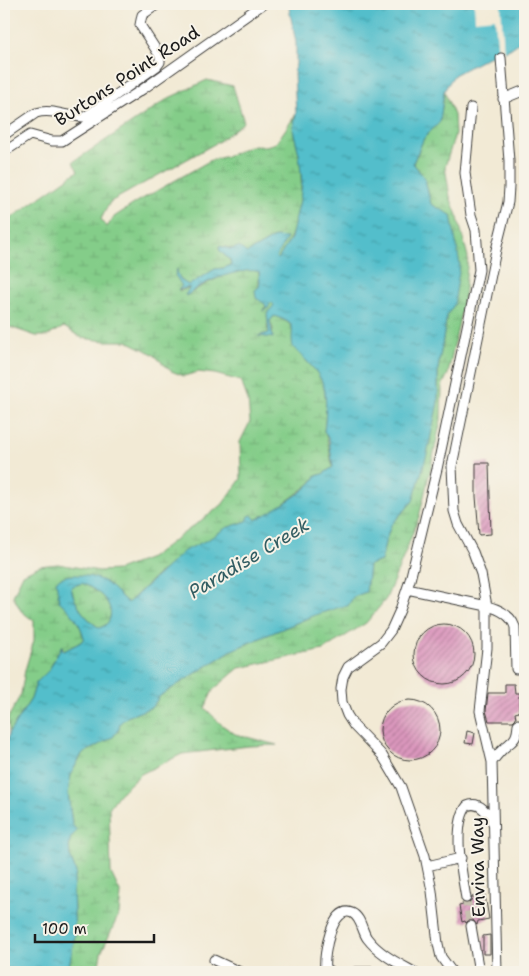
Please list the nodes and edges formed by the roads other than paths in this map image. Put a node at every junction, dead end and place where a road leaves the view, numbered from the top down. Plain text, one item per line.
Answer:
1 (158, 4) edge
2 (263, 4) edge
3 (501, 58) dead end
4 (525, 90) edge
5 (504, 99) junction
6 (471, 108) dead end
7 (4, 135) edge
8 (4, 152) edge
9 (407, 589) junction
10 (487, 606) junction
11 (516, 669) dead end
12 (518, 724) dead end
13 (492, 762) junction
14 (494, 823) junction
15 (461, 858) junction
16 (427, 866) junction
17 (466, 898) tunnel mouth
18 (471, 926) tunnel mouth
19 (496, 957) junction
20 (214, 960) dead end
21 (240, 972) edge
22 (329, 972) edge
23 (355, 972) edge
24 (414, 972) edge
25 (452, 972) edge
26 (479, 972) edge
27 (492, 972) edge
28 (497, 972) edge

1 - 7 street
2 - 8 street, Burtons Point Road
3 - 5 street, Enviva Way
4 - 5 street
5 - 10 street, Enviva Way
6 - 9 street
9 - 10 street
9 - 16 street
10 - 11 street
10 - 13 street, Enviva Way
12 - 13 street
13 - 14 street, Enviva Way
14 - 15 street
14 - 19 street, Enviva Way
15 - 16 street
15 - 17 street
16 - 25 street
18 - 26 street
19 - 27 street
19 - 28 street, Enviva Way
20 - 21 street
22 - 24 street
23 - 24 street

